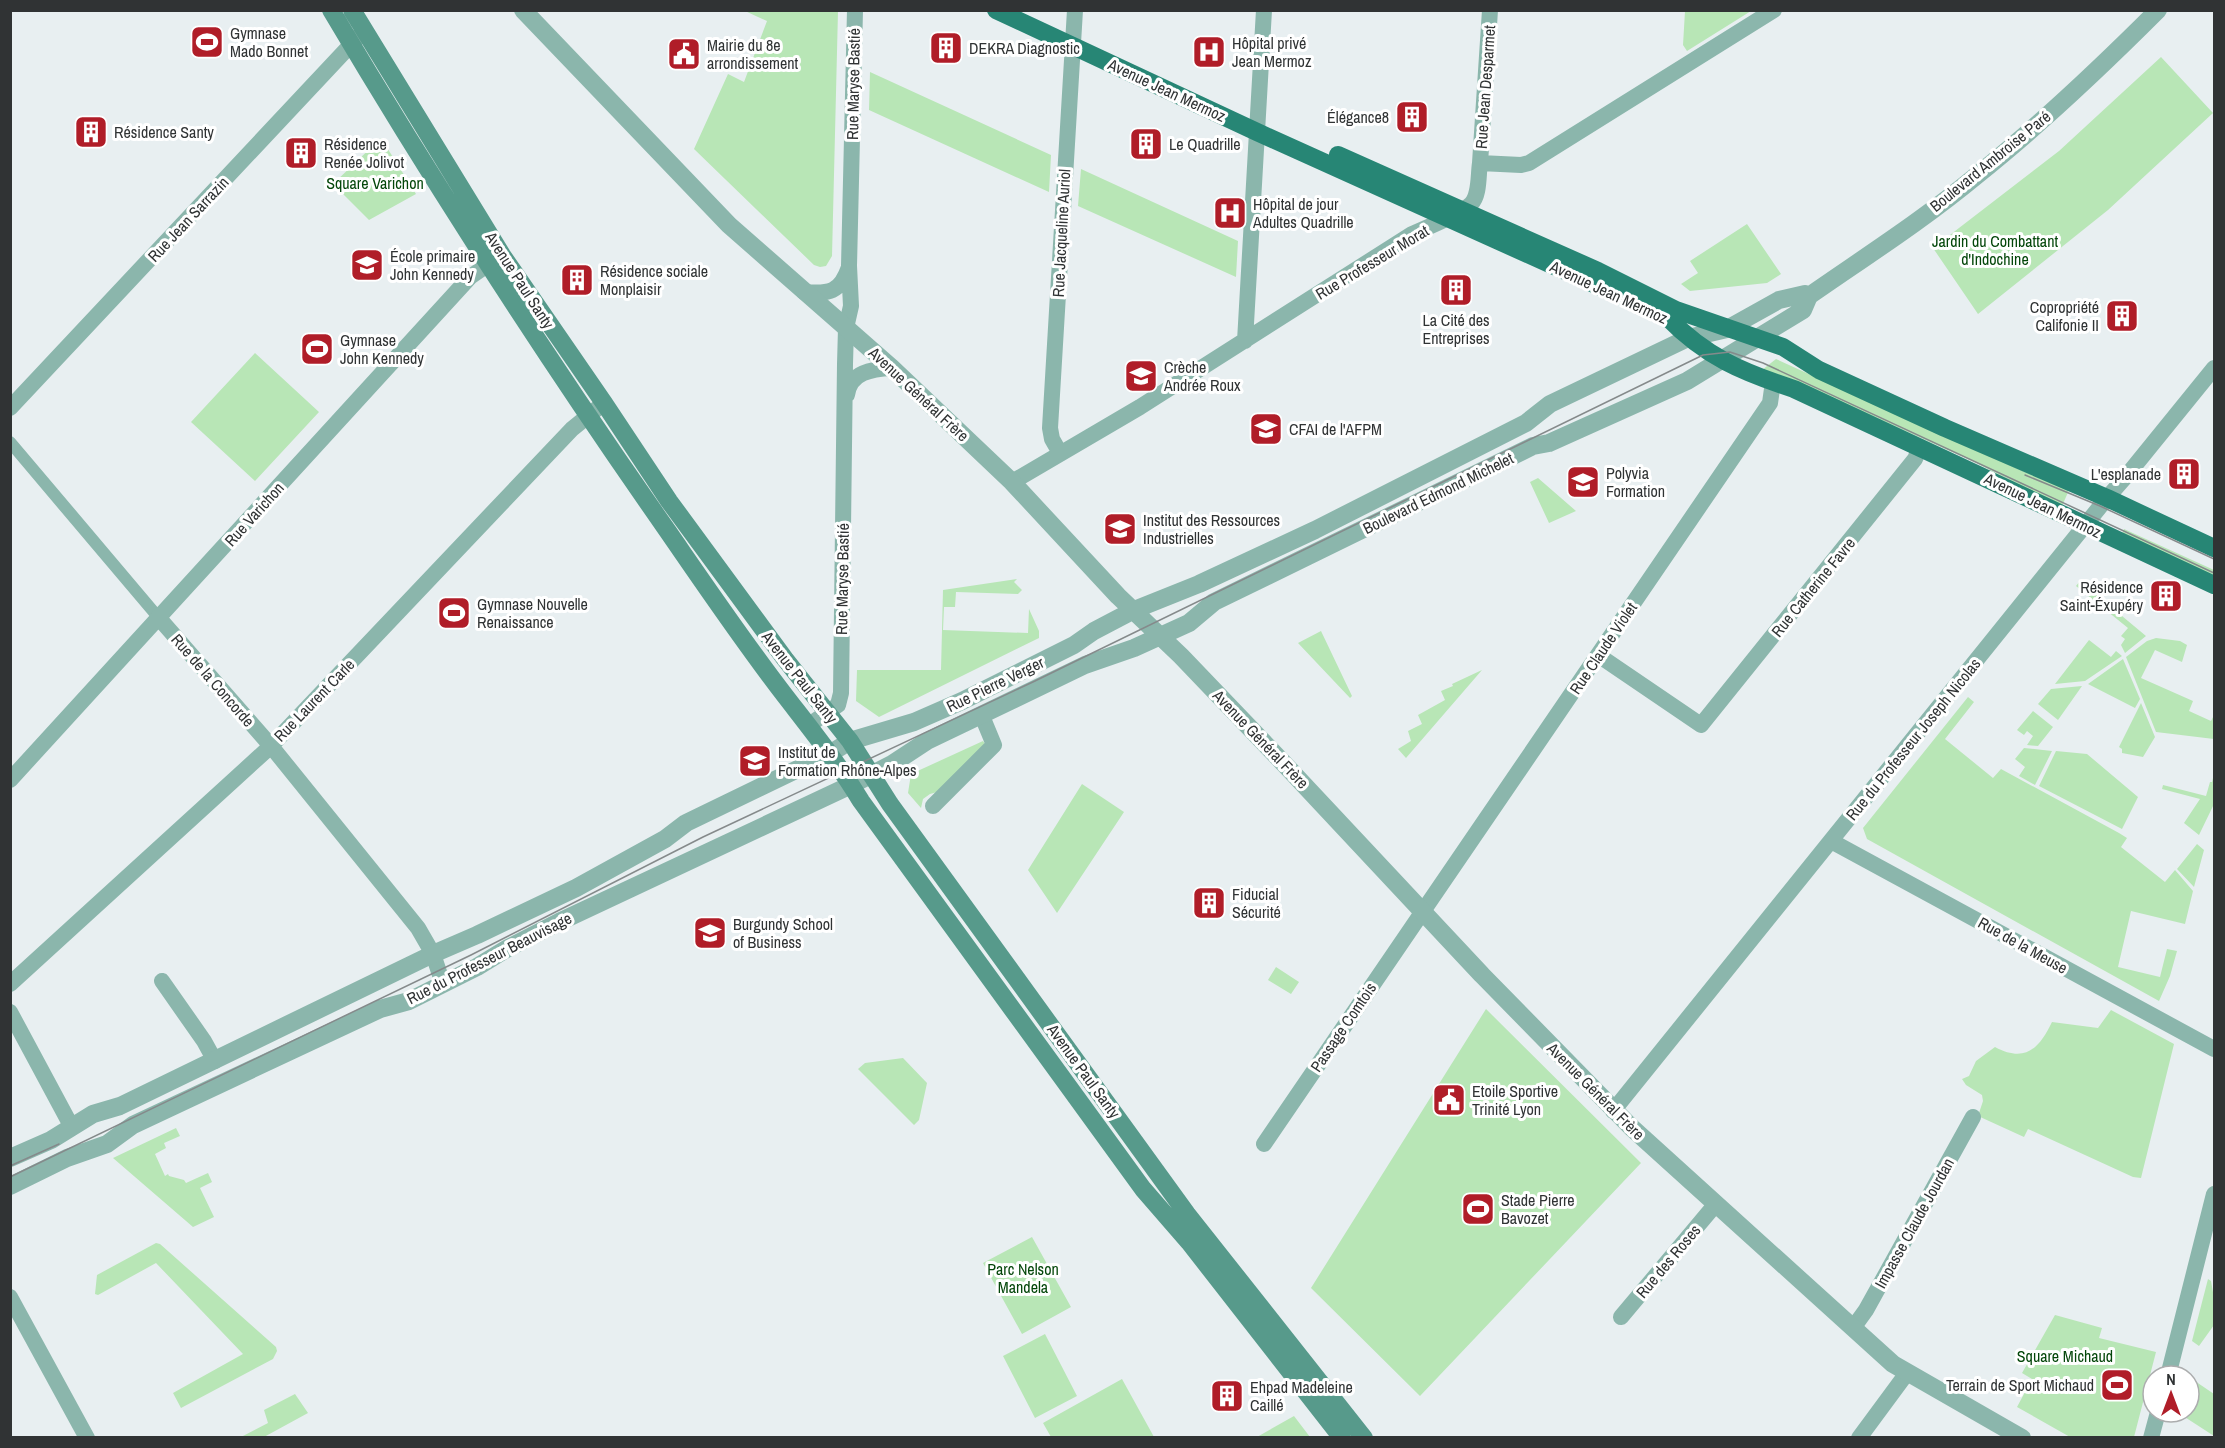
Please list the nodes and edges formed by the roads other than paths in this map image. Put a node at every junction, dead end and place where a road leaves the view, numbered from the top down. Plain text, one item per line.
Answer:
1 (331, 10) edge
2 (352, 10) edge
3 (523, 10) edge
4 (855, 10) edge
5 (996, 10) edge
6 (1016, 10) edge
7 (1075, 10) edge
8 (1264, 10) edge
9 (1490, 10) edge
10 (1774, 10) edge
11 (2158, 10) edge
12 (365, 30) junction
13 (1073, 41) junction
14 (352, 45) junction
15 (1258, 125) junction
16 (1480, 163) junction
17 (1454, 213) junction
18 (495, 260) junction
19 (849, 266) junction
20 (804, 292) junction
21 (1809, 296) junction
22 (846, 328) junction
23 (1727, 329) junction
24 (1758, 337) junction
25 (1688, 338) junction
26 (1245, 340) junction
27 (1721, 360) junction
28 (892, 368) junction
29 (2214, 368) edge
30 (1773, 382) junction
31 (604, 403) junction
32 (10, 408) edge
33 (587, 416) junction
34 (844, 417) junction
35 (10, 442) edge
36 (1920, 447) junction
37 (1060, 453) junction
38 (1012, 482) junction
39 (2107, 498) junction
40 (2086, 525) junction
41 (2214, 548) edge
42 (2214, 585) edge
43 (1134, 610) junction
44 (158, 617) junction
45 (1160, 636) junction
46 (1598, 655) junction
47 (828, 713) junction
48 (982, 716) junction
49 (809, 725) junction
50 (850, 741) junction
51 (271, 746) junction
52 (831, 753) junction
53 (871, 775) junction
54 (10, 780) edge
55 (851, 785) junction
56 (933, 806) dead end
57 (1831, 841) junction
58 (953, 892) junction
59 (932, 898) junction
60 (1422, 910) junction
61 (433, 954) junction
62 (162, 981) dead end
63 (10, 984) edge
64 (443, 984) junction
65 (10, 1012) edge
66 (2214, 1049) edge
67 (215, 1061) junction
68 (1613, 1111) junction
69 (1973, 1117) dead end
70 (74, 1126) junction
71 (1264, 1144) dead end
72 (10, 1158) edge
73 (10, 1186) edge
74 (2214, 1194) edge
75 (1715, 1205) junction
76 (10, 1298) edge
77 (1621, 1317) dead end
78 (1853, 1328) junction
79 (2172, 1364) edge
80 (1907, 1373) junction
81 (87, 1437) edge
82 (1342, 1437) edge
83 (1364, 1437) edge
84 (1859, 1437) edge
85 (2022, 1437) edge

1 - 14 main road, Avenue Paul Santy
2 - 12 main road, Avenue Paul Santy
3 - 20 street, Avenue Général Frère
4 - 19 street, Rue Maryse Bastié
5 - 13 main road, Avenue Jean Mermoz
6 - 13 main road, Avenue Jean Mermoz
7 - 13 street, Rue Jacqueline Auriol
8 - 15 street
9 - 16 street, Rue Jean Desparmet
10 - 16 street
11 - 21 street, Boulevard Ambroise Paré
12 - 14 street, Rue Jean Sarrazin
12 - 18 main road, Avenue Paul Santy
13 - 15 main road, Avenue Jean Mermoz
13 - 37 street, Rue Jacqueline Auriol
14 - 18 main road, Avenue Paul Santy
14 - 32 street, Rue Jean Sarrazin
15 - 17 main road, Avenue Jean Mermoz
15 - 26 street
16 - 17 street, Rue Professeur Morat
17 - 23 main road, Avenue Jean Mermoz
17 - 25 main road, Avenue Jean Mermoz
17 - 26 street, Rue Professeur Morat
18 - 31 main road, Avenue Paul Santy
18 - 33 main road, Avenue Paul Santy
18 - 44 street, Rue Varichon
19 - 20 street
19 - 22 street, Rue Maryse Bastié
20 - 22 street, Avenue Général Frère
21 - 23 street, Boulevard Ambroise Paré
21 - 24 street, Boulevard Ambroise Paré
22 - 28 street, Avenue Général Frère
22 - 34 street, Rue Maryse Bastié
23 - 24 main road, Avenue Jean Mermoz
23 - 25 street, Boulevard Edmond Michelet
24 - 27 street, Boulevard Edmond Michelet
24 - 39 main road, Avenue Jean Mermoz
25 - 27 main road, Avenue Jean Mermoz
25 - 43 street, Boulevard Edmond Michelet
26 - 37 street, Rue Professeur Morat
27 - 30 main road, Avenue Jean Mermoz
27 - 45 street, Boulevard Edmond Michelet
28 - 34 street, Rue Maryse Bastié
28 - 38 street, Avenue Général Frère
29 - 39 street, Rue du Professeur Joseph Nicolas
30 - 36 main road, Avenue Jean Mermoz
30 - 46 street, Rue Claude Violet
31 - 33 street, Rue Laurent Carle
31 - 47 main road, Avenue Paul Santy
33 - 49 main road, Avenue Paul Santy
33 - 51 street, Rue Laurent Carle
34 - 47 street, Rue Maryse Bastié
35 - 44 street, Rue de la Concorde
36 - 40 main road, Avenue Jean Mermoz
36 - 46 street, Rue Catherine Favre
37 - 38 street, Rue Professeur Morat
38 - 43 street, Avenue Général Frère
39 - 40 street, Rue du Professeur Joseph Nicolas
39 - 41 main road, Avenue Jean Mermoz
40 - 42 main road, Avenue Jean Mermoz
40 - 57 street, Rue du Professeur Joseph Nicolas
43 - 45 street, Avenue Général Frère
43 - 50 street, Rue Pierre Verger
44 - 51 street, Rue de la Concorde
44 - 54 street, Rue Varichon
45 - 48 street, Rue Pierre Verger
45 - 60 street, Avenue Général Frère
46 - 60 street, Rue Claude Violet
47 - 49 street, Rue Maryse Bastié
47 - 50 main road, Avenue Paul Santy
48 - 53 street, Rue Pierre Verger
48 - 56 street, Rue Pierre Verger
49 - 52 main road, Avenue Paul Santy
50 - 52 street, Rue du Professeur Beauvisage
50 - 53 main road, Avenue Paul Santy
51 - 61 street, Rue de la Concorde
51 - 63 street, Rue Laurent Carle
52 - 55 main road, Avenue Paul Santy
52 - 61 street, Rue du Professeur Beauvisage
53 - 55 street, Rue du Professeur Beauvisage
53 - 58 main road, Avenue Paul Santy
55 - 59 main road, Avenue Paul Santy
55 - 64 street, Rue du Professeur Beauvisage
57 - 66 street, Rue de la Meuse
57 - 68 street, Rue du Professeur Joseph Nicolas
58 - 59 main road
58 - 83 main road, Avenue Paul Santy
59 - 82 main road, Avenue Paul Santy
60 - 68 street, Avenue Général Frère
60 - 71 street, Passage Comtois
61 - 64 street, Rue de la Concorde
61 - 67 street, Rue du Professeur Beauvisage
62 - 67 street
64 - 73 street, Rue du Professeur Beauvisage
65 - 70 street
67 - 70 street, Rue du Professeur Beauvisage
68 - 75 street, Avenue Général Frère
69 - 78 street, Impasse Claude Jourdan
70 - 72 street, Rue du Professeur Beauvisage
74 - 79 street
75 - 77 street, Rue des Roses
75 - 78 street, Avenue Général Frère
76 - 81 street
78 - 80 street, Avenue Général Frère
80 - 84 street
80 - 85 street, Avenue Général Frère

